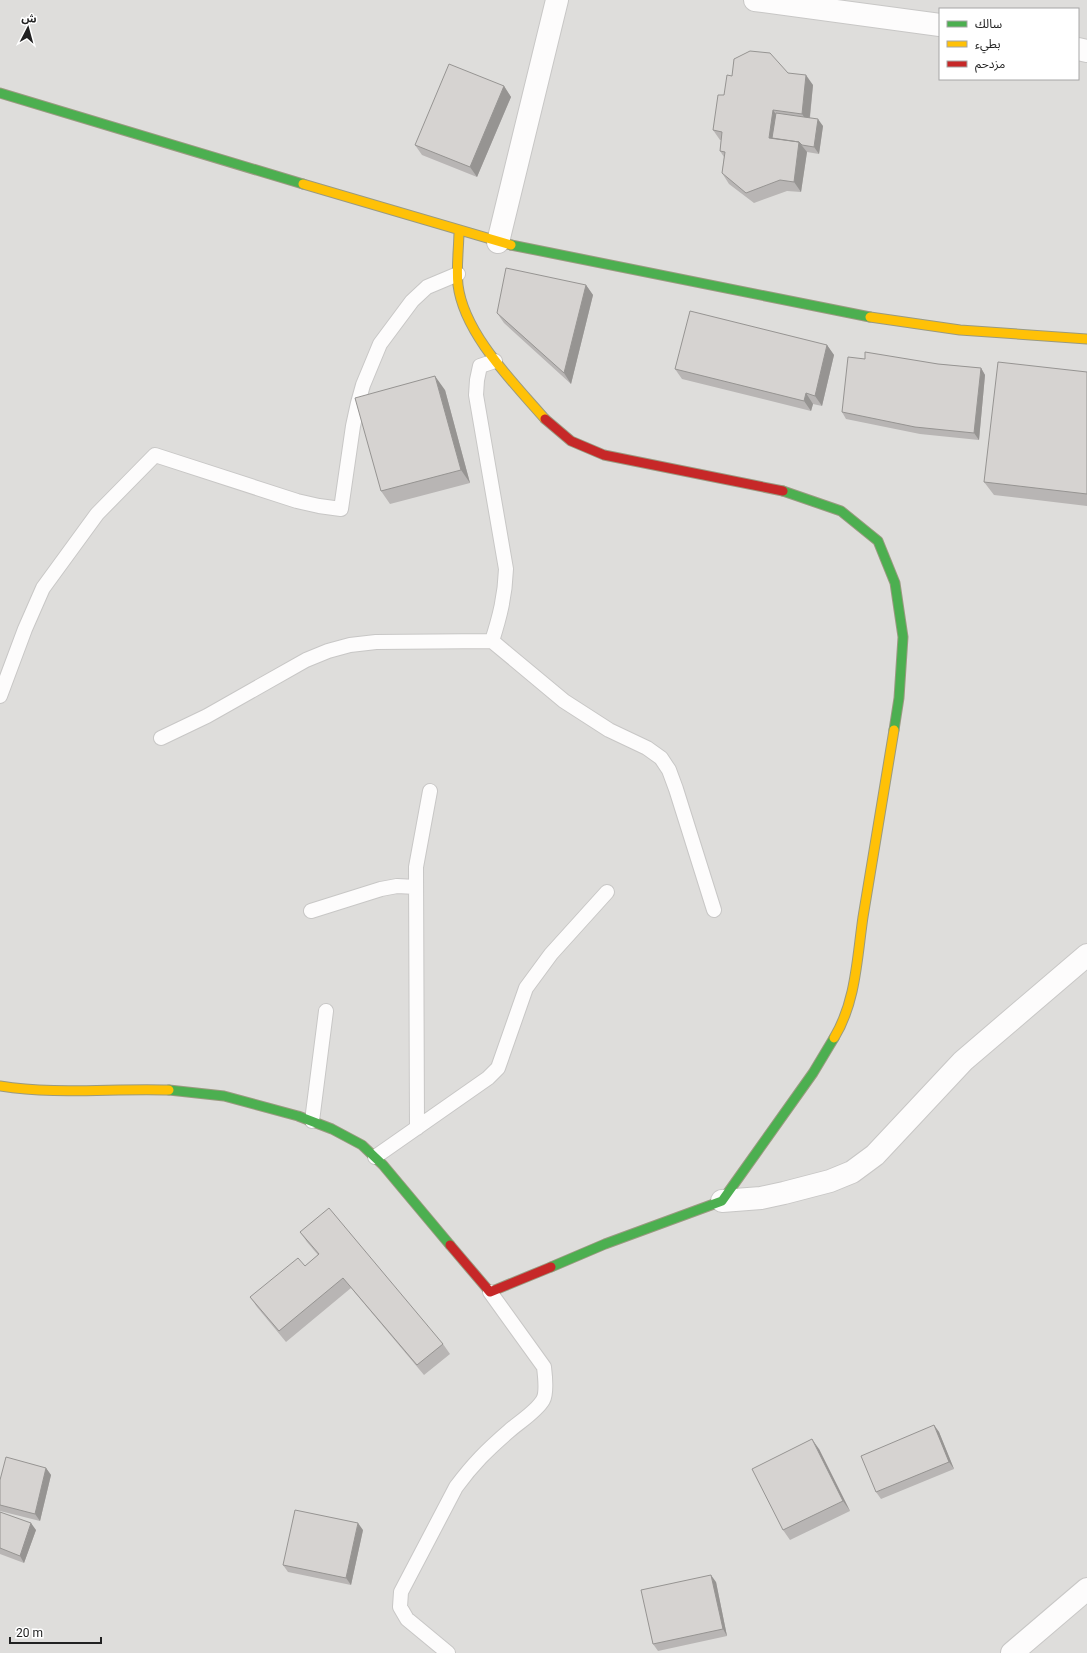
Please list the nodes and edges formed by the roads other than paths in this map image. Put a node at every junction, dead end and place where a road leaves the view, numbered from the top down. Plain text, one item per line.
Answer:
1 (557, 0) edge
2 (754, 0) edge
3 (778, 2) edge
4 (939, 25) edge
5 (0, 93) edge
6 (459, 230) junction
7 (498, 242) junction
8 (458, 274) junction
9 (1087, 339) edge
10 (495, 360) junction
11 (492, 641) junction
12 (0, 696) edge
13 (161, 738) dead end
14 (430, 791) dead end
15 (416, 887) junction
16 (607, 892) dead end
17 (714, 910) dead end
18 (311, 911) dead end
19 (1087, 955) edge
20 (326, 1011) dead end
21 (0, 1086) edge
22 (312, 1121) junction
23 (416, 1128) junction
24 (375, 1157) junction
25 (722, 1201) junction
26 (490, 1292) junction
27 (1087, 1589) edge
28 (448, 1653) edge
29 (1012, 1653) edge

1 - 7 street
2 - 3 street
3 - 4 street
5 - 6 street
6 - 7 street
6 - 8 street
7 - 9 street
8 - 10 street
8 - 12 lane
10 - 11 lane
10 - 25 street
11 - 13 lane
11 - 17 lane
14 - 15 lane
15 - 18 lane
15 - 23 lane
16 - 23 lane
19 - 25 street
20 - 22 lane
21 - 22 street
22 - 24 street
23 - 24 lane
24 - 26 street
25 - 26 street
26 - 28 lane
27 - 29 street

